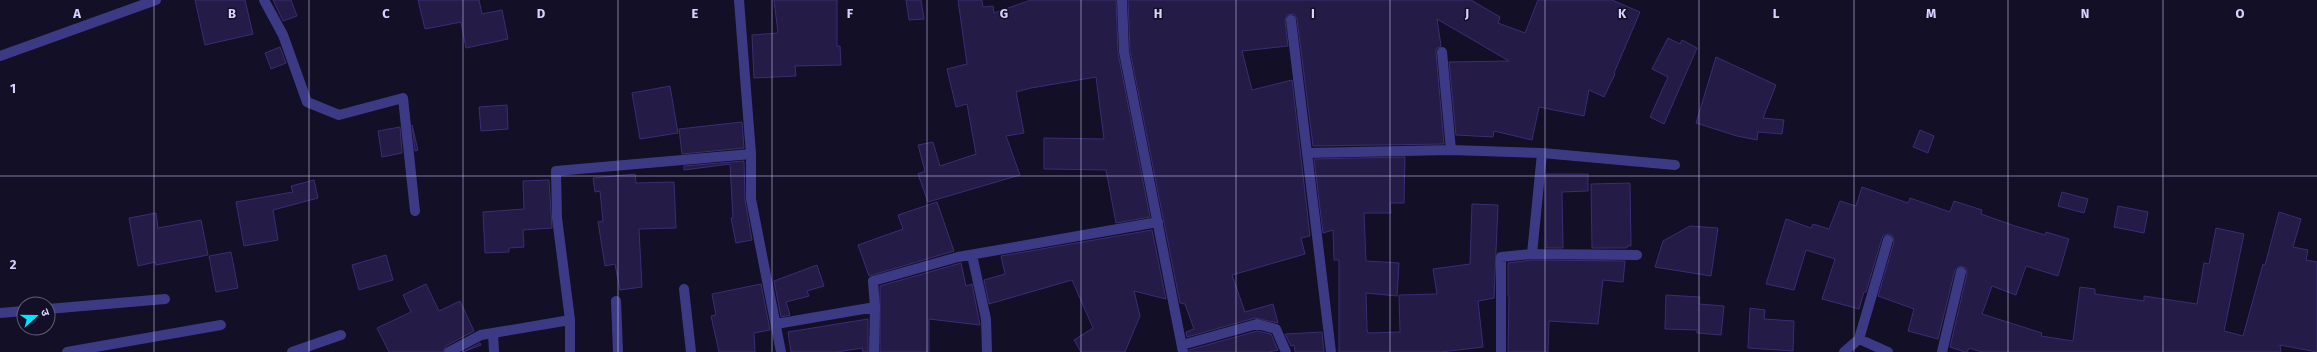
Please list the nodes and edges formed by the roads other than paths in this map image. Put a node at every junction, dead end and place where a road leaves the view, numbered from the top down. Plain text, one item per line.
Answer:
1 (156, 0) edge
2 (264, 0) edge
3 (739, 0) edge
4 (1122, 0) edge
5 (1291, 20) dead end
6 (1442, 52) dead end
7 (0, 56) edge
8 (1451, 150) junction
9 (1307, 153) junction
10 (1542, 153) junction
11 (751, 154) junction
12 (1675, 165) dead end
13 (415, 211) dead end
14 (1158, 222) junction
15 (1888, 240) dead end
16 (1532, 254) junction
17 (972, 255) junction
18 (1637, 255) dead end
19 (1961, 272) dead end
20 (684, 289) dead end
21 (165, 299) dead end
22 (616, 301) dead end
23 (56, 308) edge
24 (875, 308) junction
25 (16, 312) edge
26 (0, 313) edge
27 (570, 320) junction
28 (776, 324) junction
29 (221, 325) dead end
30 (493, 333) junction
31 (341, 335) dead end
32 (1859, 340) junction
33 (1182, 348) edge
34 (67, 352) edge
35 (292, 352) edge
36 (449, 352) edge
37 (494, 352) edge
38 (570, 352) edge
39 (618, 352) edge
40 (691, 352) edge
41 (781, 352) edge
42 (874, 352) edge
43 (988, 352) edge
44 (1286, 352) edge
45 (1331, 352) edge
46 (1501, 352) edge
47 (1844, 352) edge
48 (1888, 352) edge
49 (1942, 352) edge

1 - 7 street
2 - 13 street
3 - 11 street
4 - 14 street
5 - 9 street
6 - 8 street
8 - 9 street
8 - 10 street
9 - 45 street
10 - 12 street
10 - 16 street
11 - 27 street
11 - 28 street
14 - 17 street
14 - 33 street
15 - 32 street
16 - 18 street
16 - 46 street
17 - 24 street
17 - 43 street
19 - 49 street
20 - 40 street
21 - 23 street
22 - 39 street
24 - 28 street
24 - 42 street
25 - 26 street
27 - 30 street
27 - 38 street
28 - 41 street
29 - 34 street
30 - 36 street
30 - 37 street
31 - 35 street
32 - 47 street
32 - 48 street
33 - 44 street

